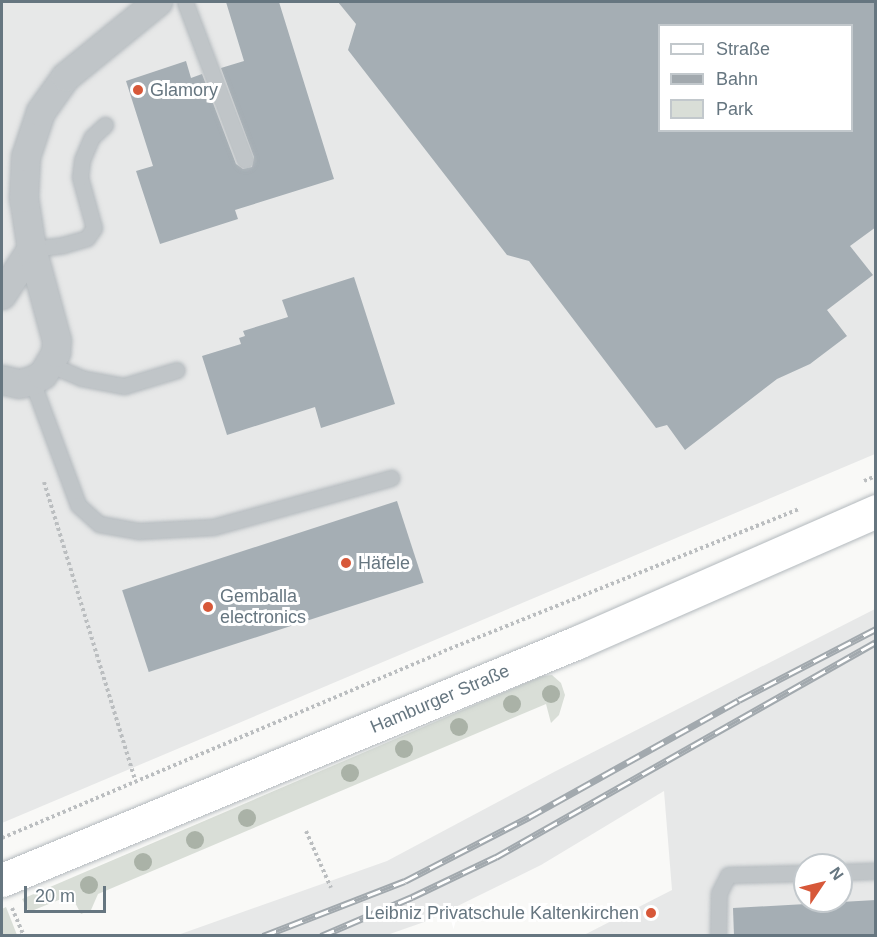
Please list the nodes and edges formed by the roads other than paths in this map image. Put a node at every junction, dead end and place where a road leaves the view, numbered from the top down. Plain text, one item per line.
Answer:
1 (158, 2) edge
2 (185, 2) edge
3 (105, 125) dead end
4 (245, 160) dead end
5 (32, 249) junction
6 (2, 295) edge
7 (177, 370) dead end
8 (41, 373) junction
9 (2, 380) edge
10 (391, 478) dead end
11 (876, 511) edge
12 (876, 871) edge
13 (853, 872) edge
14 (793, 873) edge
15 (2, 880) edge
16 (718, 936) edge

1 - 5 street
2 - 4 lane
3 - 5 lane
5 - 6 street
5 - 8 street
7 - 8 lane
8 - 9 street
8 - 10 lane
11 - 15 main road, Hamburger Straße
12 - 13 lane
14 - 16 lane

